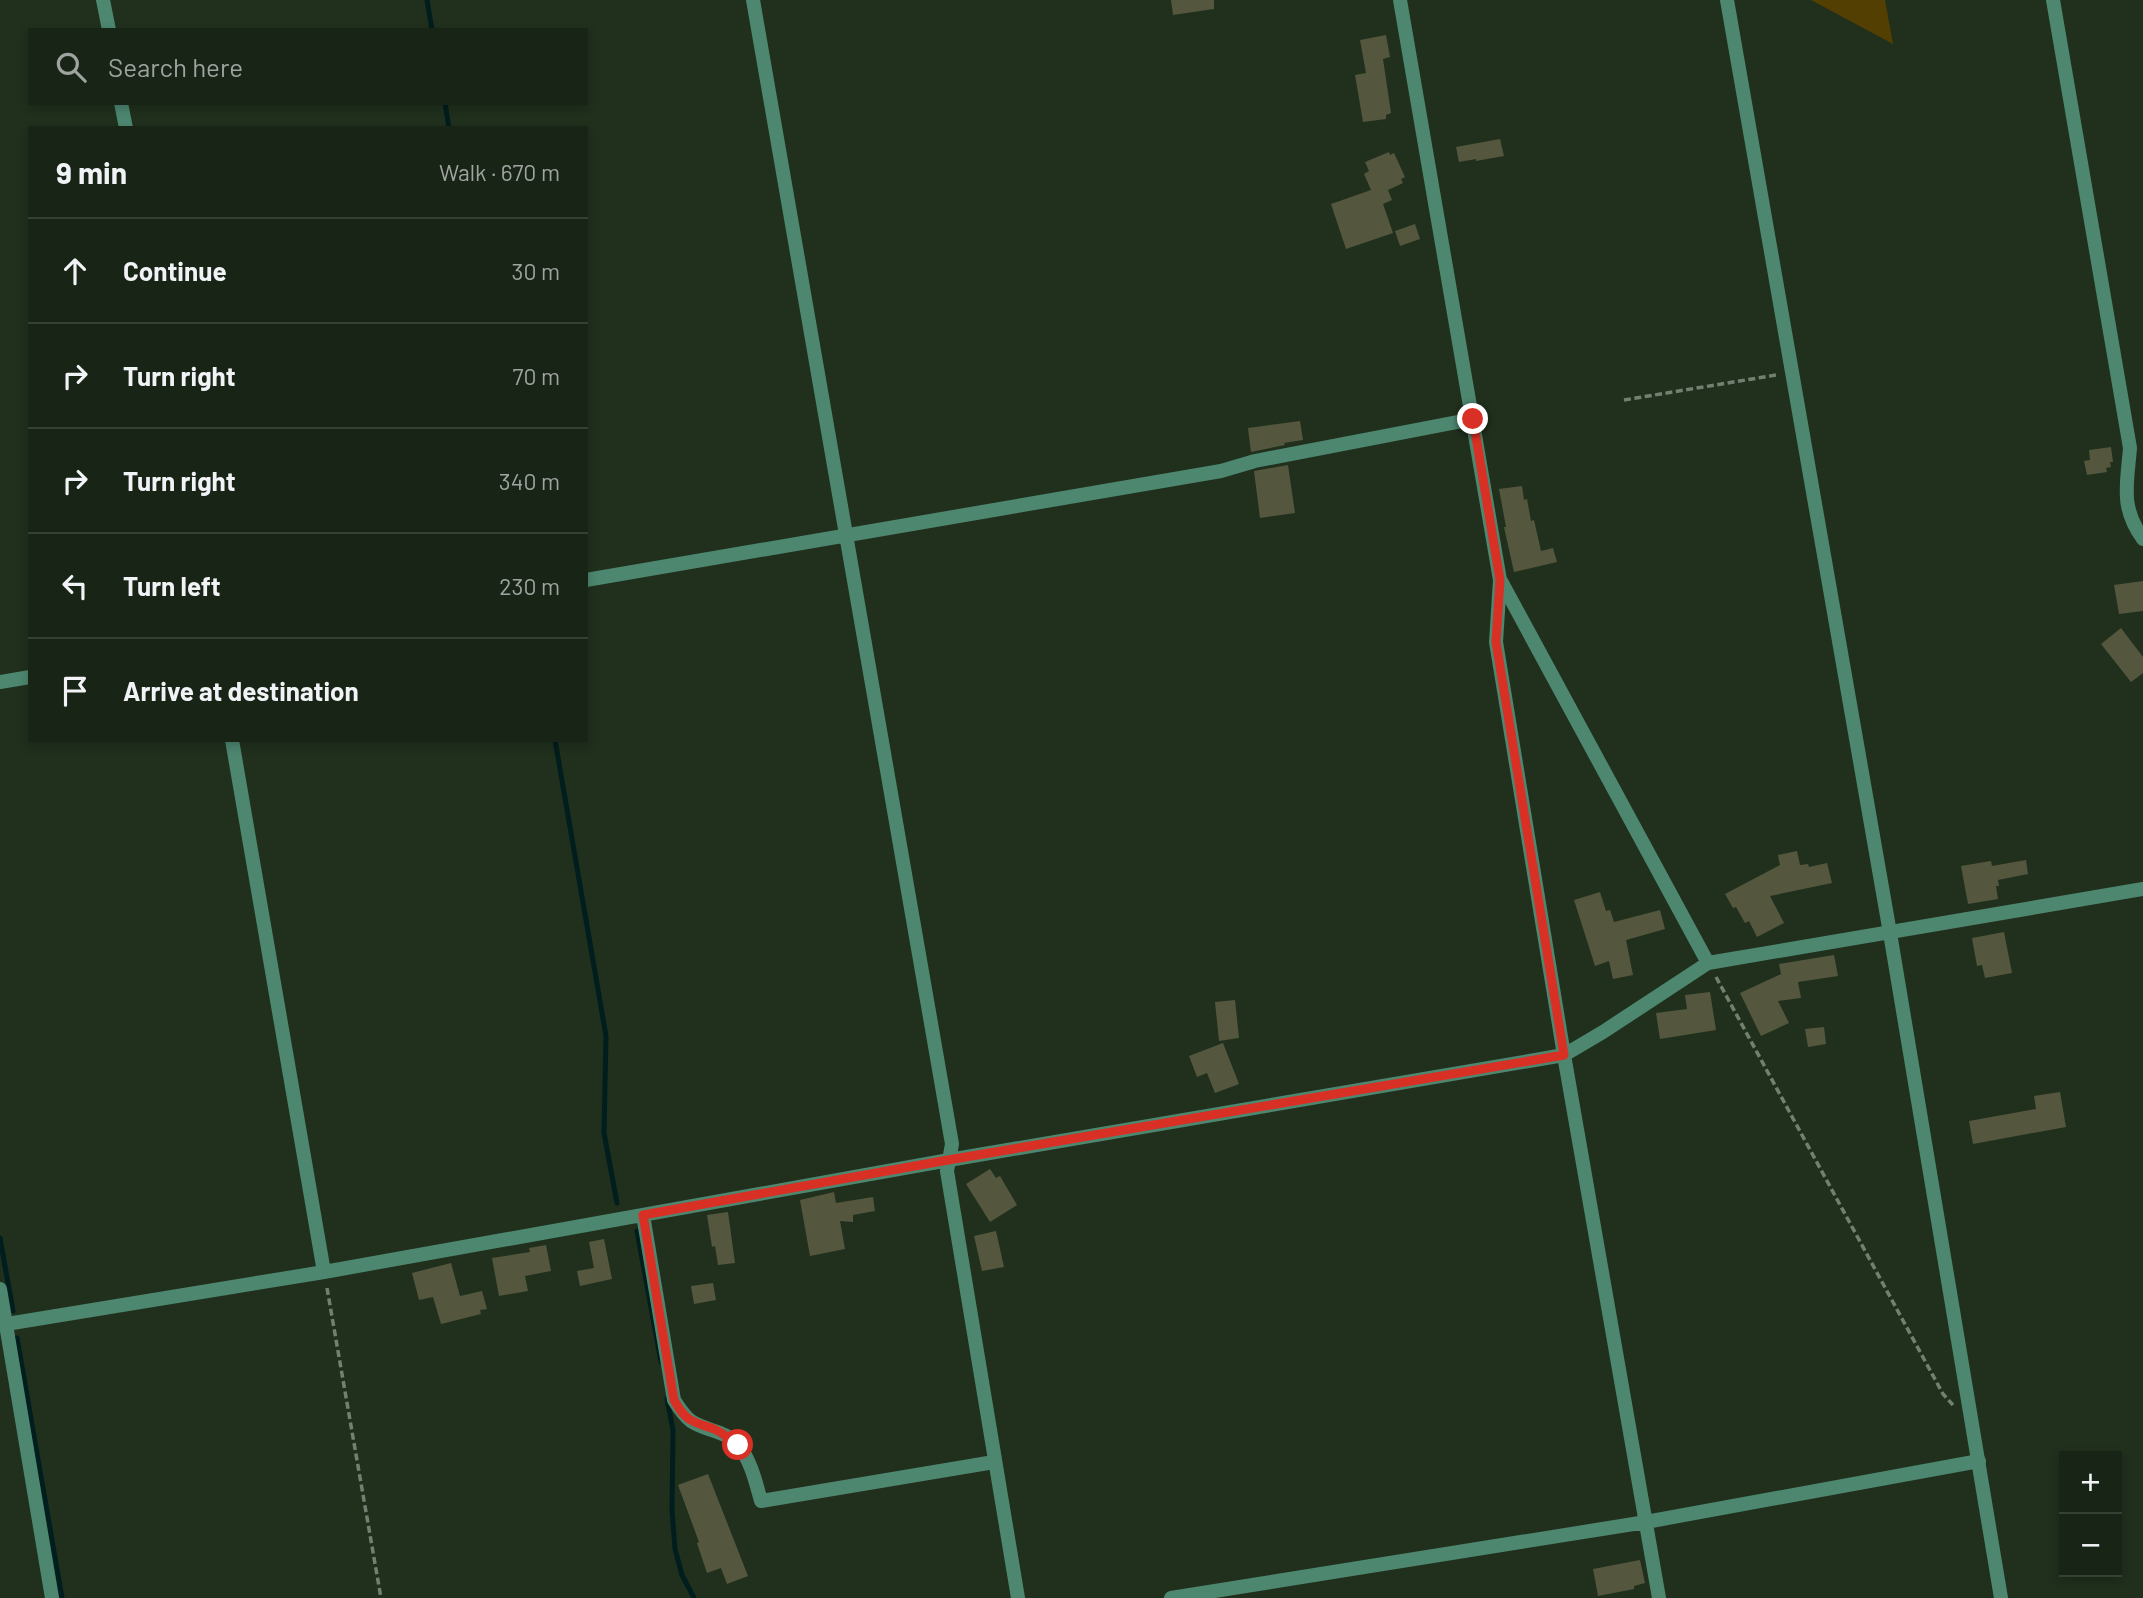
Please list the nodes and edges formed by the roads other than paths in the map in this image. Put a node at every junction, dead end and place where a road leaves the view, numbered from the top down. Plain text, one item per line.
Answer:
1 (103, 0) edge
2 (754, 0) edge
3 (1400, 0) edge
4 (1727, 0) edge
5 (2053, 0) edge
6 (108, 28) edge
7 (121, 105) edge
8 (126, 126) edge
9 (1473, 419) junction
10 (846, 536) junction
11 (2143, 539) edge
12 (588, 580) edge
13 (1500, 580) junction
14 (28, 677) edge
15 (0, 682) edge
16 (232, 742) edge
17 (2143, 889) edge
18 (1890, 933) junction
19 (1709, 963) junction
20 (1564, 1055) junction
21 (948, 1160) junction
22 (643, 1215) junction
23 (324, 1272) junction
24 (0, 1289) edge
25 (3, 1325) edge
26 (1979, 1461) junction
27 (994, 1462) junction
28 (1646, 1522) junction
29 (51, 1598) edge
30 (1018, 1598) edge
31 (1171, 1598) edge
32 (1659, 1598) edge
33 (2001, 1598) edge

1 - 6 street
2 - 10 street
3 - 9 street
4 - 18 street
5 - 11 street
7 - 8 street
9 - 10 street
9 - 13 street
10 - 12 street
10 - 21 street
13 - 19 street
13 - 20 street
14 - 15 street
16 - 23 street
17 - 18 street
18 - 19 street
18 - 26 street
19 - 20 street
20 - 21 street
20 - 28 street
21 - 22 street
21 - 27 street
22 - 23 street
22 - 27 street
23 - 25 street
24 - 25 street
25 - 29 street
26 - 28 street
26 - 33 street
27 - 30 street
28 - 31 street
28 - 32 street

